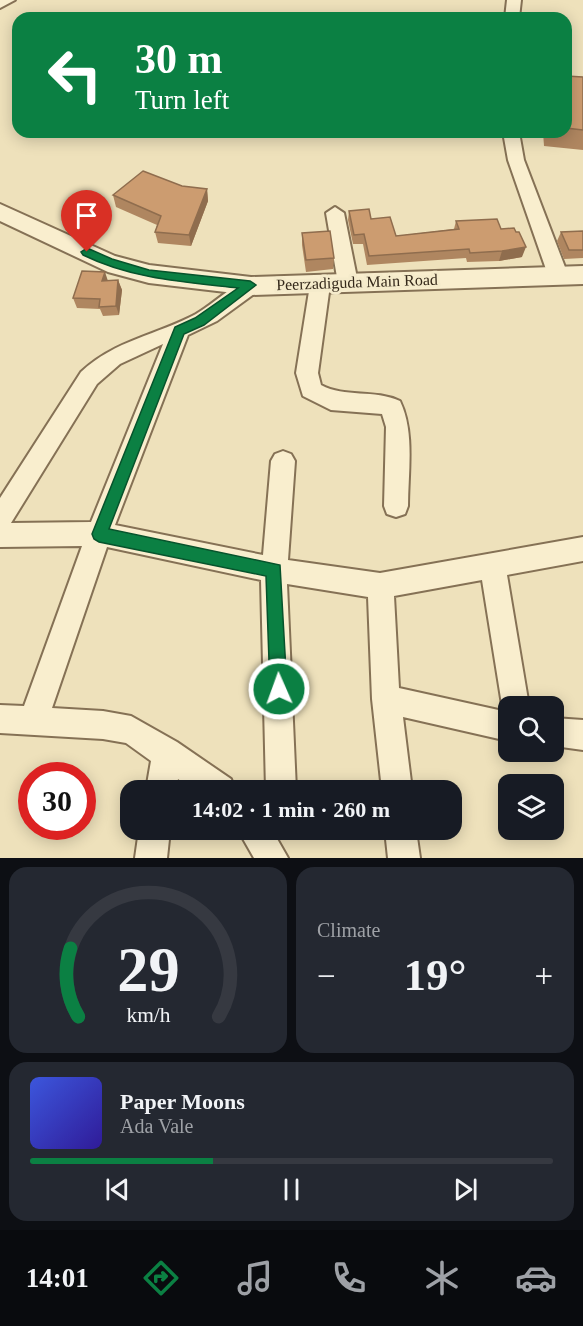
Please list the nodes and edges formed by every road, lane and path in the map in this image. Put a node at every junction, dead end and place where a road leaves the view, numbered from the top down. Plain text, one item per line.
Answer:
1 (8, 0) edge
2 (0, 4) edge
3 (512, 138) edge
4 (0, 212) edge
5 (336, 213) dead end
6 (558, 275) junction
7 (583, 275) edge
8 (348, 283) junction
9 (250, 285) junction
10 (320, 285) junction
11 (179, 331) junction
12 (284, 461) dead end
13 (396, 506) dead end
14 (0, 519) edge
15 (99, 534) junction
16 (0, 535) edge
17 (583, 549) edge
18 (492, 564) junction
19 (274, 570) junction
20 (380, 586) junction
21 (513, 696) edge
22 (386, 699) junction
23 (0, 719) edge
24 (33, 721) junction
25 (498, 725) edge
26 (564, 733) edge
27 (583, 735) edge
28 (167, 752) junction
29 (163, 780) edge
30 (206, 780) edge
31 (281, 780) edge
32 (396, 780) edge
33 (154, 840) edge
34 (402, 840) edge
35 (151, 858) edge
36 (404, 858) edge

1 - 2 street
3 - 6 street
4 - 9 street, Peerzadiguda Main Road
5 - 8 street
6 - 7 street, Peerzadiguda Main Road
6 - 8 street, Peerzadiguda Main Road
8 - 10 street, Peerzadiguda Main Road
9 - 10 street, Peerzadiguda Main Road
9 - 11 street
10 - 13 street
11 - 14 street
11 - 15 street
12 - 19 street
15 - 16 street
15 - 19 street
15 - 24 street
17 - 18 street
18 - 20 street
18 - 21 street
19 - 20 street
19 - 31 street
20 - 22 street
22 - 25 street
22 - 32 street
23 - 24 street
24 - 28 street
26 - 27 street
28 - 29 street
28 - 30 street
33 - 35 street
34 - 36 street

